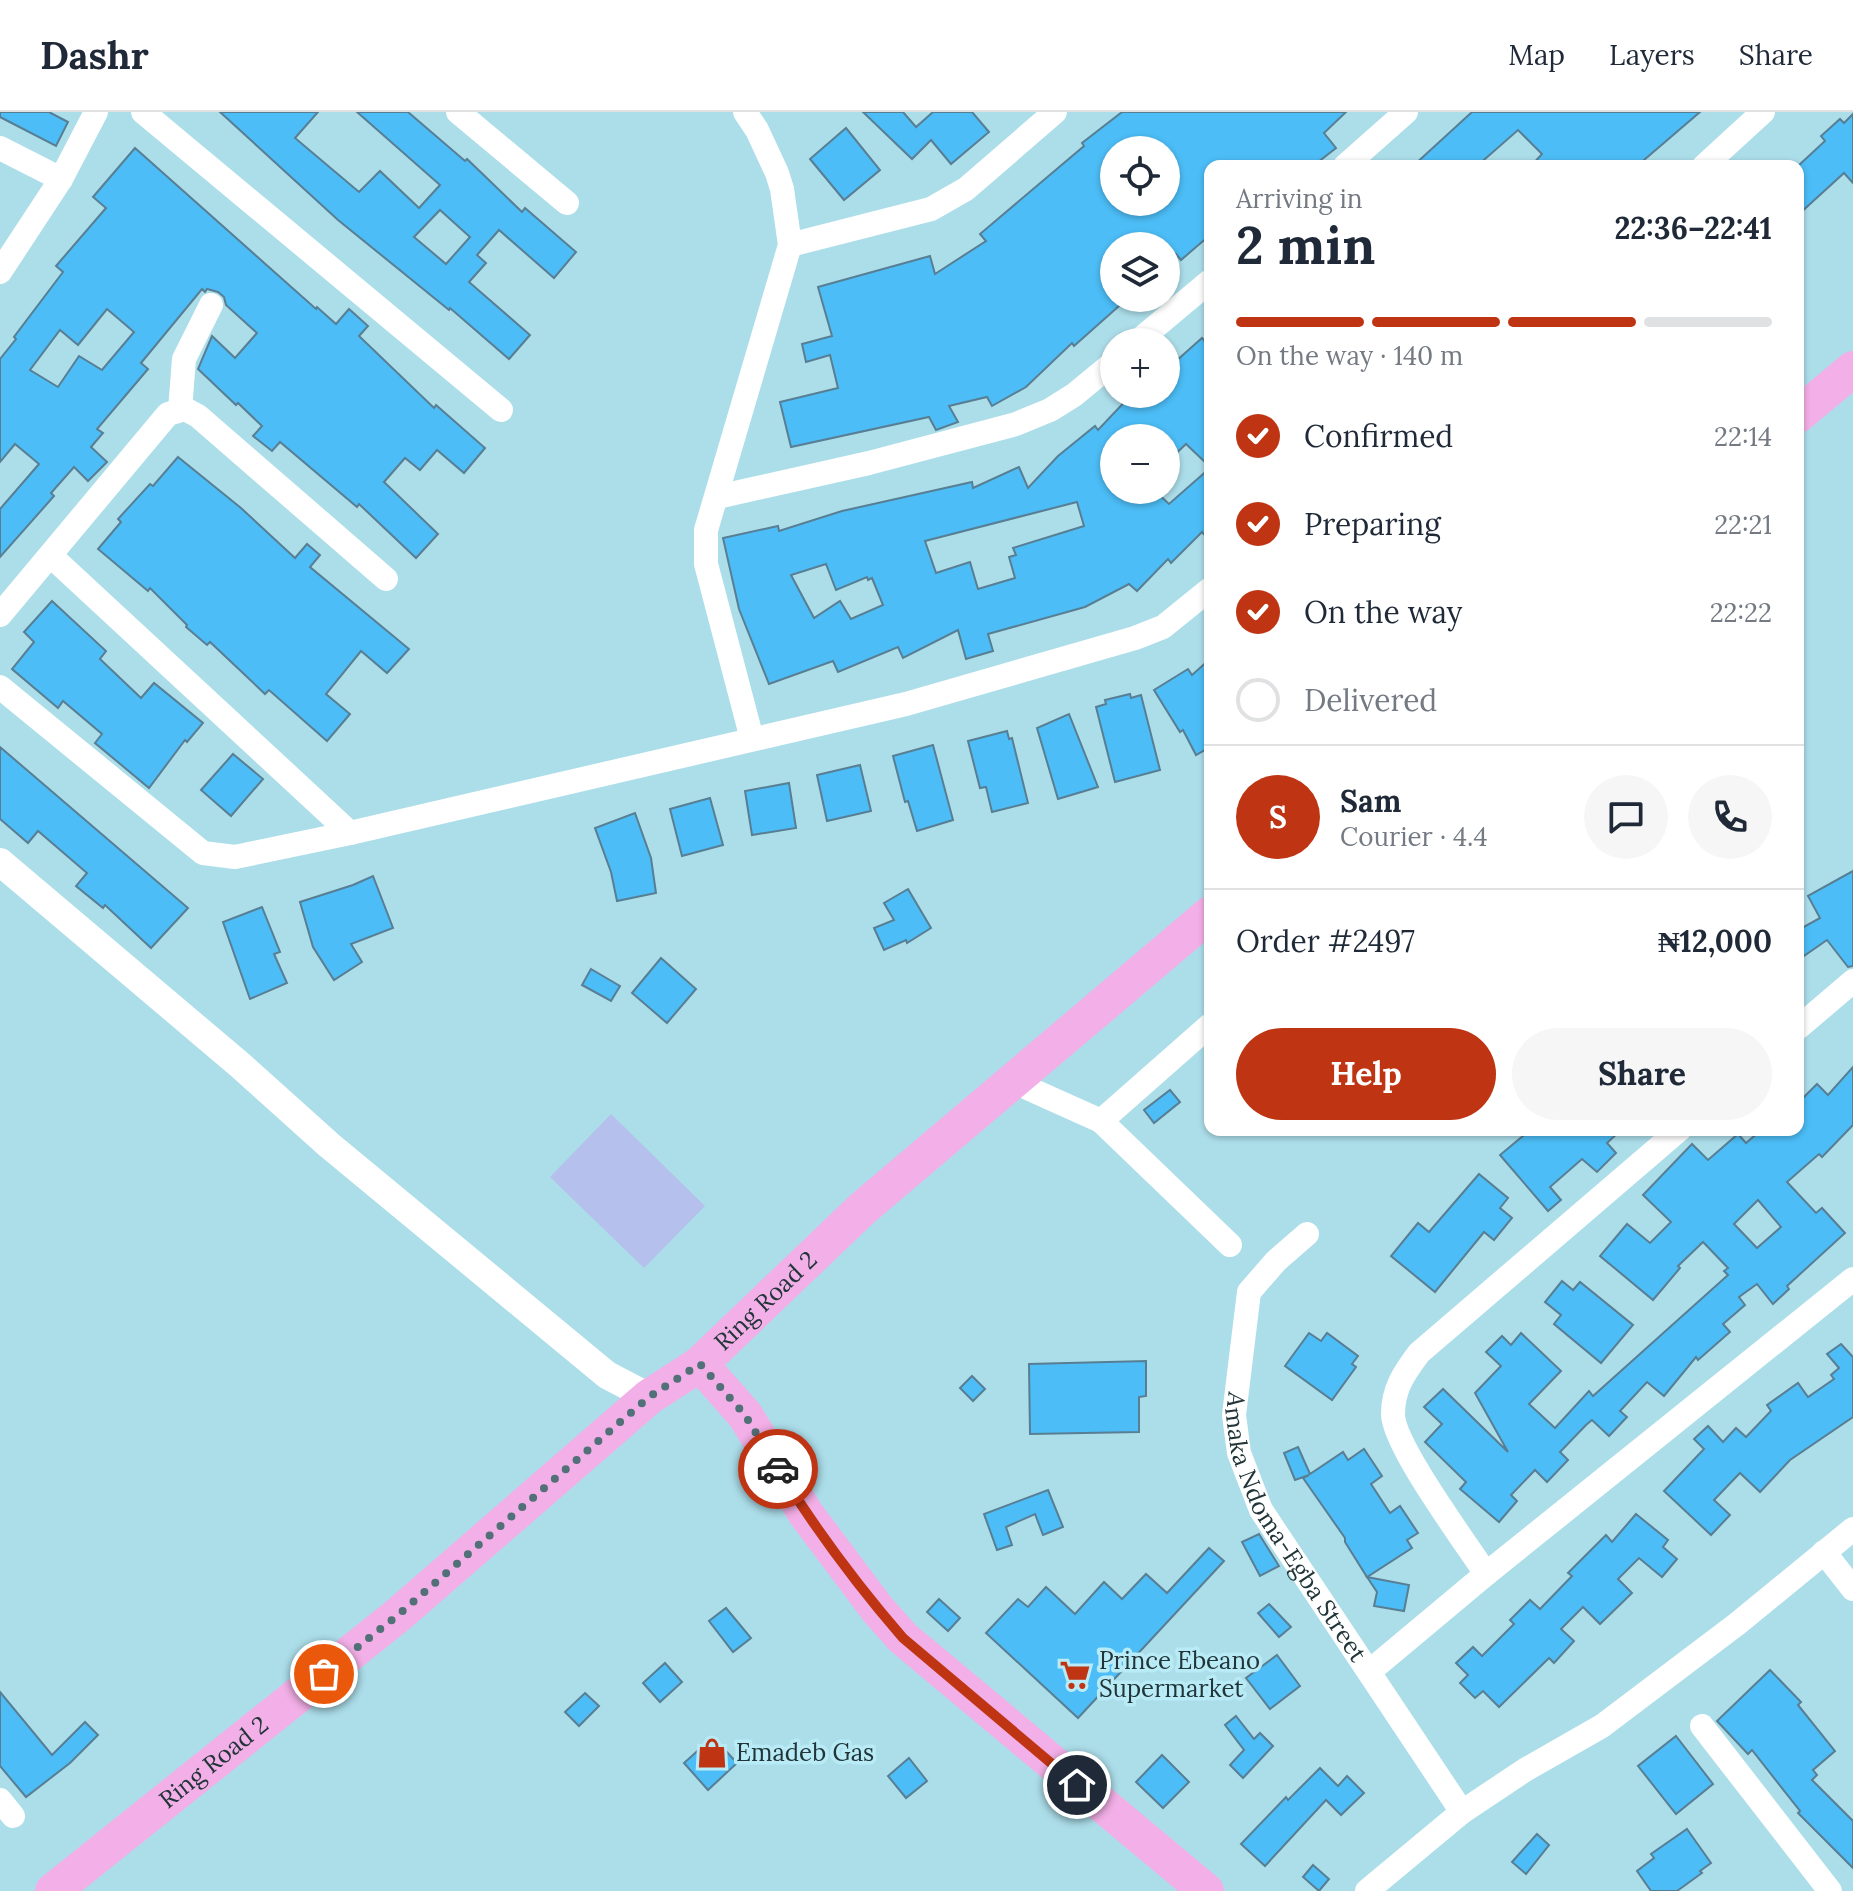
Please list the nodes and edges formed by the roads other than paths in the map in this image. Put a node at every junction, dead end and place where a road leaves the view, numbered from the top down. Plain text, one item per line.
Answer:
1 (96, 112) edge
2 (143, 112) edge
3 (458, 112) edge
4 (745, 112) edge
5 (1406, 112) edge
6 (1763, 112) edge
7 (1044, 116) edge
8 (0, 148) edge
9 (1352, 160) edge
10 (1711, 160) edge
11 (61, 179) junction
12 (567, 203) dead end
13 (790, 245) junction
14 (0, 272) edge
15 (1204, 286) edge
16 (211, 305) dead end
17 (1154, 328) edge
18 (1853, 369) edge
19 (1100, 374) edge
20 (180, 410) junction
21 (501, 410) dead end
22 (1804, 410) edge
23 (717, 497) junction
24 (51, 556) junction
25 (386, 579) dead end
26 (1204, 594) edge
27 (0, 615) edge
28 (0, 687) edge
29 (752, 739) junction
30 (350, 833) junction
31 (0, 862) edge
32 (1204, 919) edge
33 (1853, 981) edge
34 (1804, 1023) edge
35 (1204, 1030) edge
36 (1014, 1082) junction
37 (1101, 1121) junction
38 (1672, 1136) edge
39 (1307, 1234) dead end
40 (1230, 1245) dead end
41 (1853, 1279) edge
42 (700, 1364) junction
43 (649, 1397) junction
44 (1853, 1529) edge
45 (1824, 1552) junction
46 (1486, 1574) junction
47 (1853, 1589) edge
48 (1370, 1671) junction
49 (1702, 1726) dead end
50 (1462, 1812) junction
51 (53, 1891) edge
52 (1206, 1891) edge
53 (1367, 1891) edge
54 (1830, 1891) edge

1 - 11 street
2 - 21 street
3 - 12 street
4 - 13 street
5 - 9 street
6 - 10 street
7 - 13 street
8 - 11 street
11 - 14 street
13 - 23 street
15 - 17 street
16 - 20 street
18 - 22 main road
19 - 23 street
20 - 24 street
20 - 25 street
23 - 29 street
24 - 27 street
24 - 30 street
26 - 29 street
28 - 30 street
29 - 30 street
31 - 43 street
32 - 36 main road, Ring Road 2
33 - 34 street
35 - 37 street
36 - 37 street
36 - 42 main road, Ring Road 2
37 - 40 street
38 - 46 street
39 - 48 street, Amaka Ndoma-Egba Street
41 - 46 street
42 - 43 main road, Ring Road 2
42 - 52 main road
43 - 51 main road, Ring Road 2
44 - 45 street
45 - 47 street
45 - 50 street
46 - 48 street
48 - 50 street, Amaka Ndoma-Egba Street
49 - 54 street
50 - 53 street

